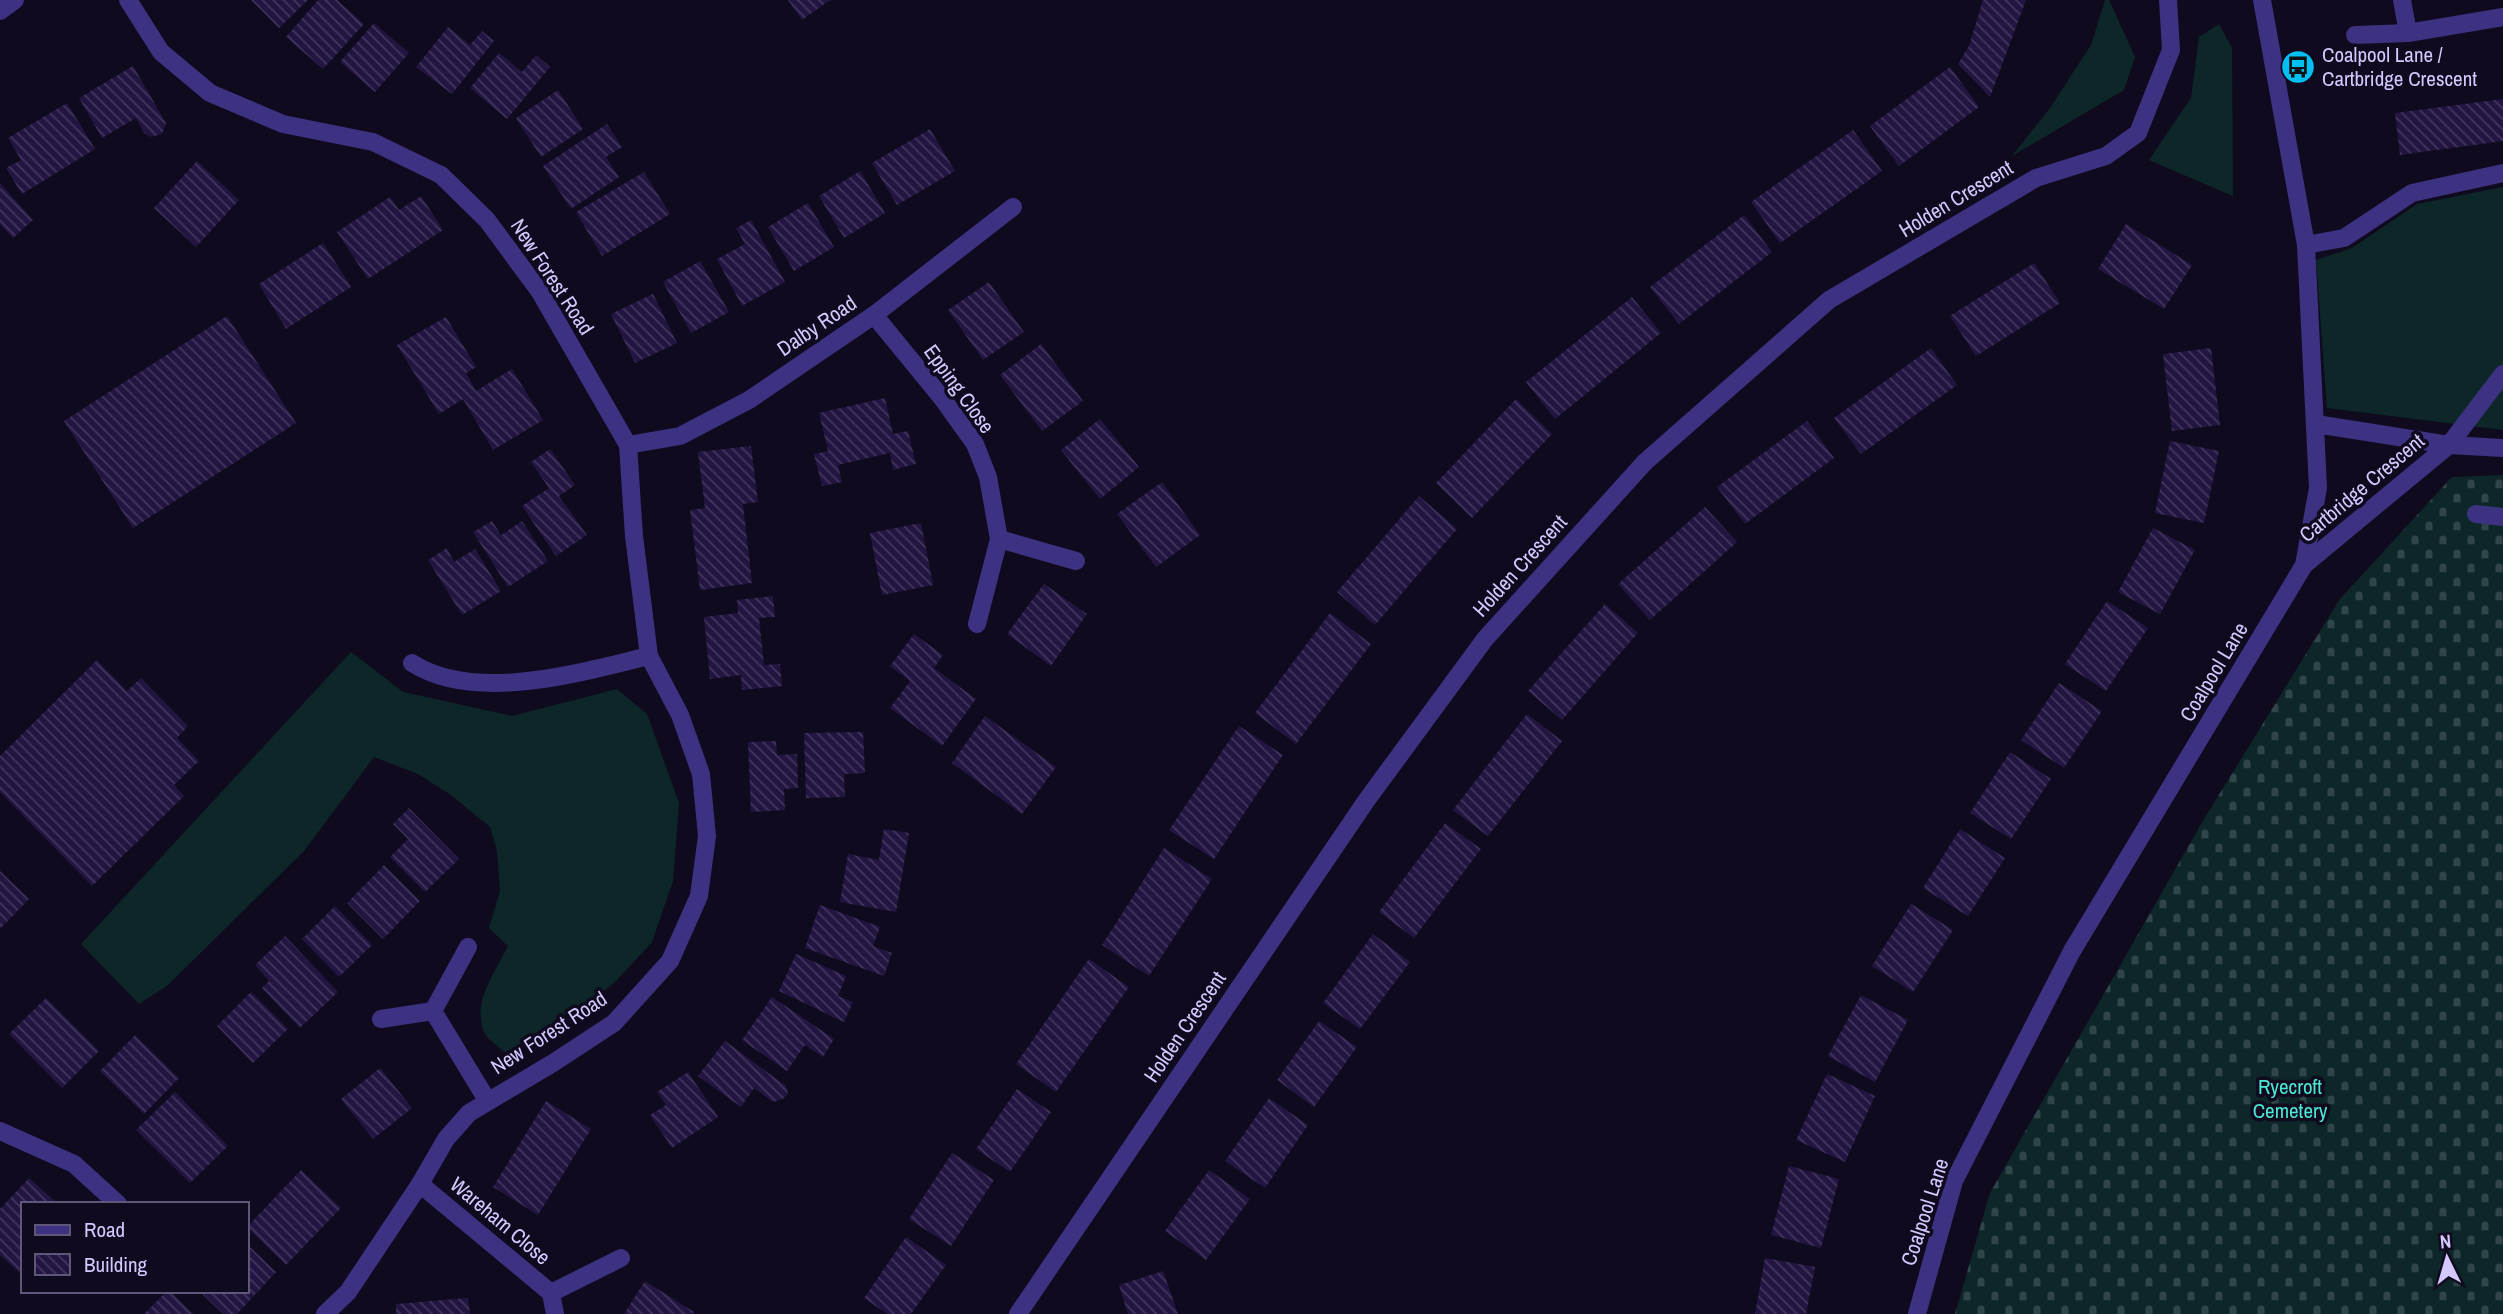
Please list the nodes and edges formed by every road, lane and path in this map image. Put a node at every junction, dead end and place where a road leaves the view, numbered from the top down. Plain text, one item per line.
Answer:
1 (15, 0) edge
2 (128, 0) edge
3 (2168, 0) edge
4 (2262, 0) edge
5 (2402, 0) edge
6 (0, 11) edge
7 (2503, 17) edge
8 (2408, 33) junction
9 (2355, 35) dead end
10 (2503, 173) edge
11 (1013, 207) dead end
12 (2306, 245) junction
13 (874, 315) junction
14 (2503, 374) edge
15 (2316, 424) junction
16 (2449, 445) junction
17 (628, 446) junction
18 (2503, 448) edge
19 (2476, 514) dead end
20 (2503, 517) edge
21 (999, 539) junction
22 (1076, 561) dead end
23 (2304, 565) junction
24 (977, 624) dead end
25 (649, 656) junction
26 (412, 663) dead end
27 (468, 947) dead end
28 (433, 1011) junction
29 (382, 1018) dead end
30 (487, 1100) junction
31 (6, 1133) edge
32 (420, 1184) junction
33 (116, 1202) edge
34 (621, 1258) dead end
35 (551, 1293) junction
36 (325, 1314) edge
37 (555, 1314) edge
38 (1018, 1314) edge
39 (1917, 1314) edge

1 - 6 street
2 - 17 street, New Forest Road
3 - 38 street, Holden Crescent
4 - 12 street, Coalpool Lane
5 - 8 street
7 - 8 street
8 - 9 street
10 - 12 street
11 - 13 street, Dalby Road
12 - 15 street, Coalpool Lane
13 - 17 street, Dalby Road
13 - 21 street, Epping Close
14 - 16 street
15 - 16 street, Cartbridge Crescent
15 - 23 street, Coalpool Lane
16 - 18 street, Cartbridge Crescent
16 - 23 street, Cartbridge Crescent
17 - 25 street, New Forest Road
19 - 20 street
21 - 22 street
21 - 24 street, Epping Close
23 - 39 street, Coalpool Lane
25 - 26 street
25 - 30 street, New Forest Road
27 - 28 street
28 - 29 street
28 - 30 street, New Forest Road
30 - 32 street, New Forest Road
31 - 33 street
32 - 35 street, Wareham Close
32 - 36 street, New Forest Road
34 - 35 street, Wareham Close
35 - 37 street, Wareham Close

